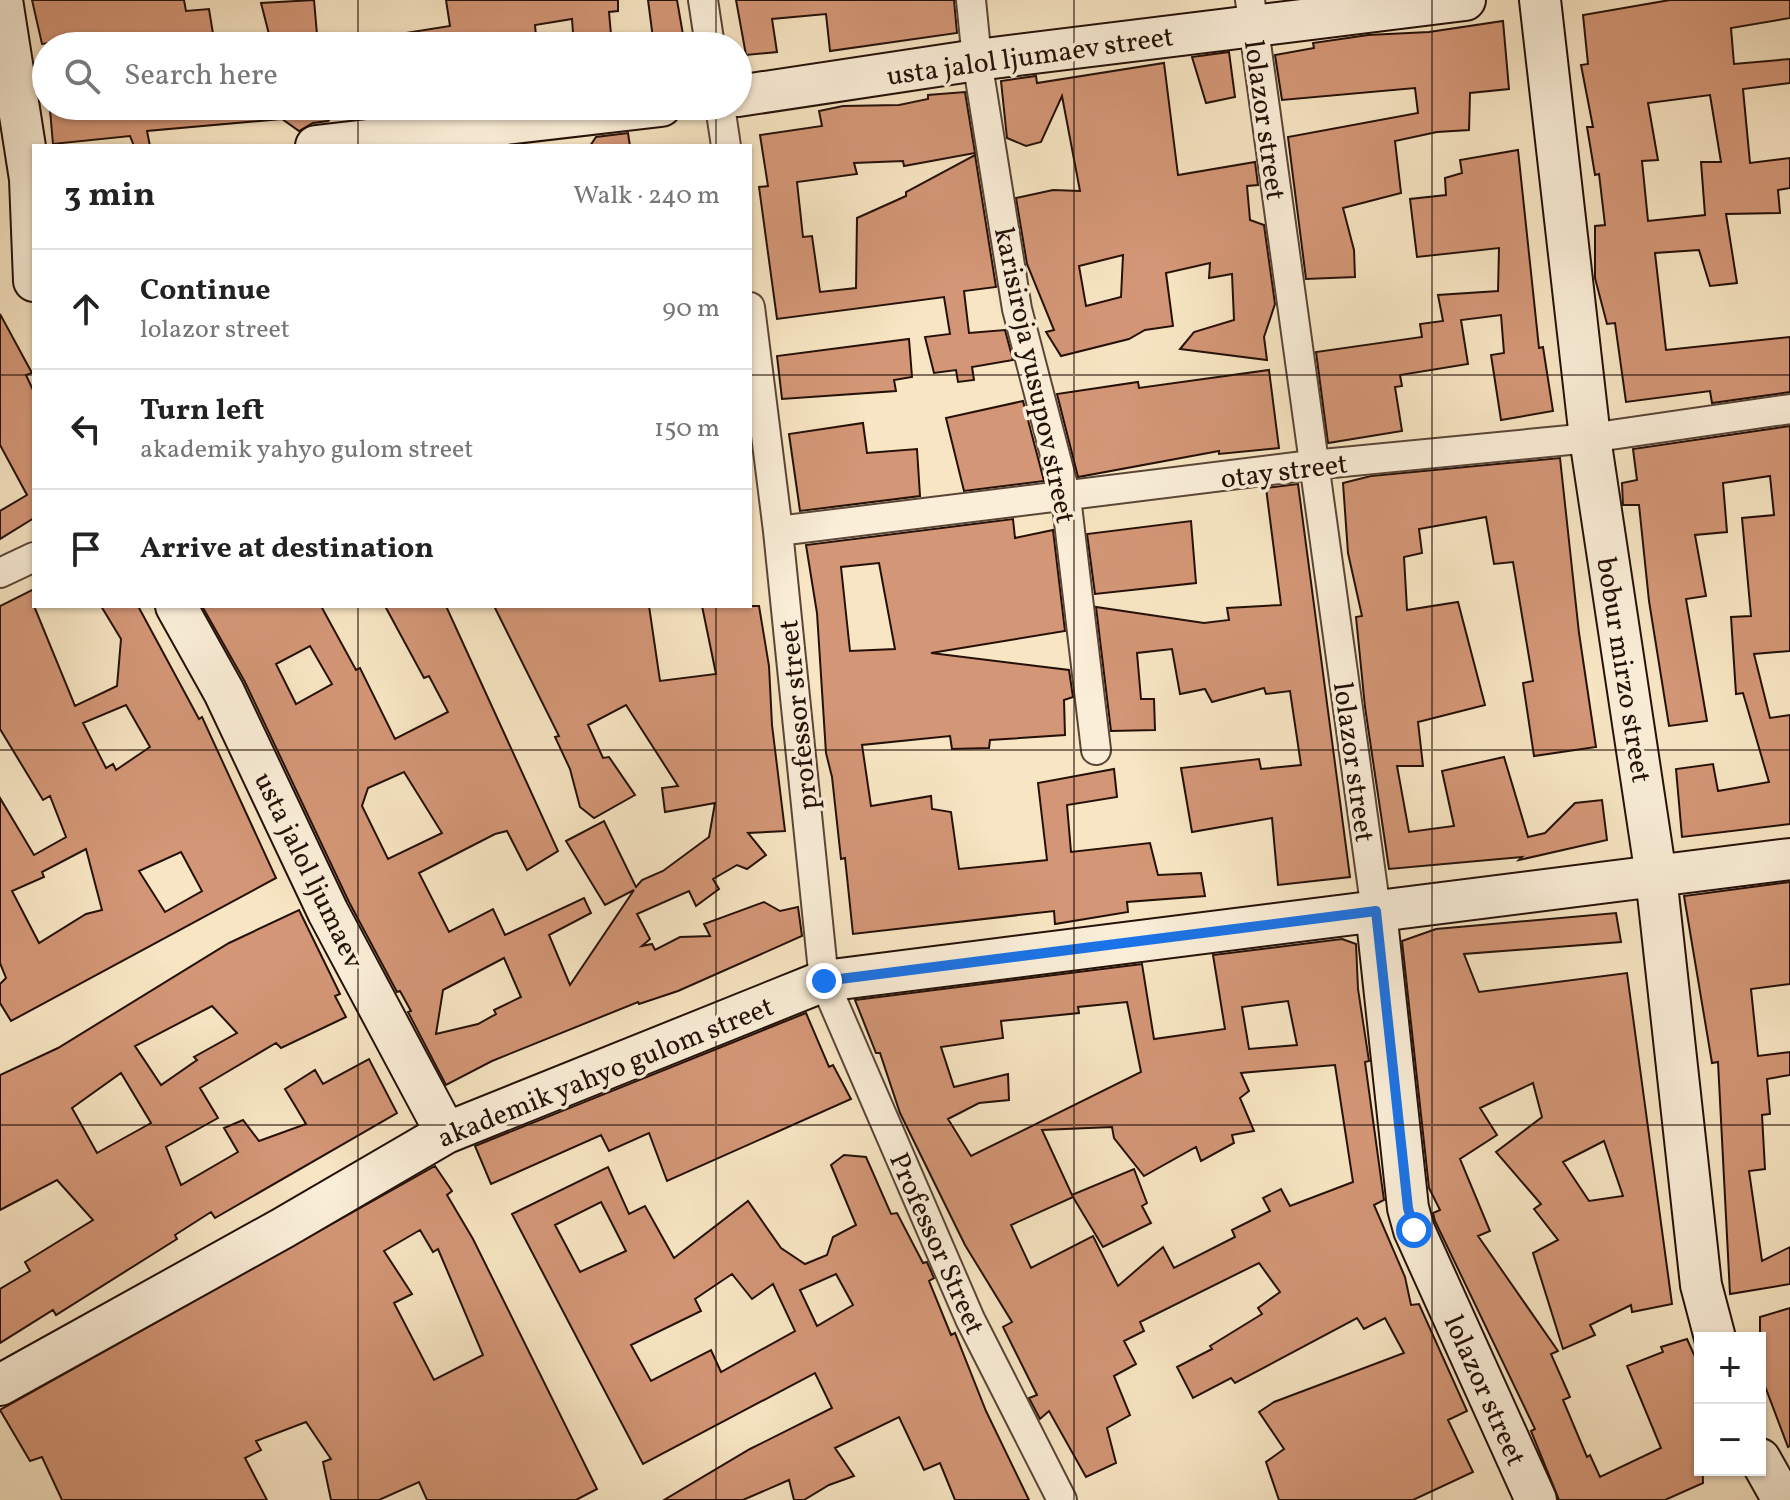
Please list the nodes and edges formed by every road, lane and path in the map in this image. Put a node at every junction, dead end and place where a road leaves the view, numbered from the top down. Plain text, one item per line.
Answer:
1 (2, 0) edge
2 (703, 0) edge
3 (971, 0) edge
4 (1465, 0) edge
5 (1540, 0) edge
6 (1252, 12) edge
7 (708, 32) edge
8 (977, 60) junction
9 (752, 94) edge
10 (540, 120) edge
11 (722, 120) edge
12 (333, 144) edge
13 (726, 144) edge
14 (21, 180) edge
15 (32, 265) edge
16 (753, 346) edge
17 (1790, 409) edge
18 (1590, 438) junction
19 (1312, 465) junction
20 (1066, 497) junction
21 (778, 531) junction
22 (32, 558) edge
23 (0, 573) edge
24 (177, 608) edge
25 (1096, 750) dead end
26 (1790, 859) edge
27 (1656, 876) junction
28 (1376, 911) junction
29 (824, 981) junction
30 (446, 1133) junction
31 (1713, 1332) edge
32 (0, 1385) edge
33 (1766, 1468) edge
34 (1786, 1499) edge
35 (1062, 1500) edge
36 (1536, 1500) edge

1 - 14 street
2 - 7 street
3 - 8 street, karisiroja yusupov street
4 - 6 street, usta jalol ljumaev street
5 - 18 street, bobur mirzo street
6 - 8 street, usta jalol ljumaev street
6 - 19 street, lolazor street
8 - 9 street, usta jalol ljumaev street
8 - 20 street, karisiroja yusupov street
10 - 12 street
11 - 13 street
14 - 15 street
16 - 21 street, professor street
17 - 18 street, otay street
18 - 19 street, otay street
18 - 27 street, bobur mirzo street
19 - 20 street, otay street
19 - 28 street, lolazor street
20 - 21 street, otay street
20 - 25 street, karisiroja yusupov street
21 - 29 street, professor street
22 - 23 street
24 - 30 street, usta jalol ljumaev
26 - 27 street, akademik yahyo gulom street
27 - 28 street, akademik yahyo gulom street
27 - 31 street, bobur mirzo street
28 - 29 street, akademik yahyo gulom street
28 - 36 street, lolazor street
29 - 30 street, akademik yahyo gulom street
29 - 35 street, Professor Street
30 - 32 street, akademik yahyo gulom street
33 - 34 street

